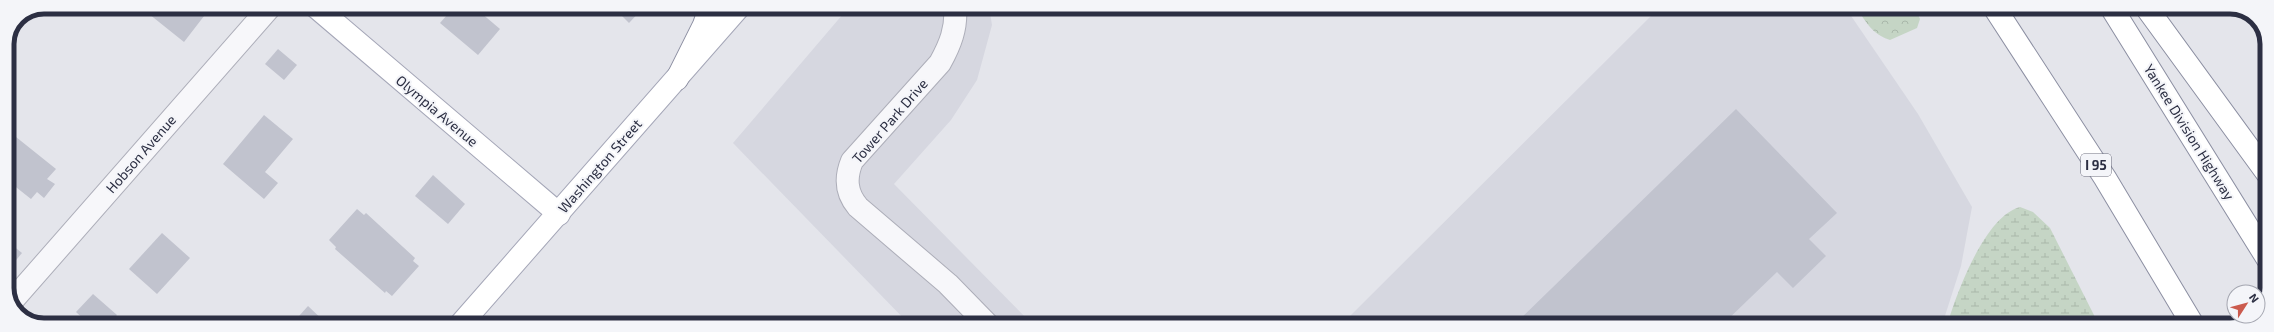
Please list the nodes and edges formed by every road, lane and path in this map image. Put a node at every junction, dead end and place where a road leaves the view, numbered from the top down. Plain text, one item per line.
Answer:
1 (264, 14) edge
2 (324, 14) edge
3 (708, 14) edge
4 (734, 14) edge
5 (955, 14) edge
6 (1999, 14) edge
7 (2115, 14) edge
8 (2151, 14) edge
9 (677, 79) junction
10 (2260, 163) edge
11 (560, 214) junction
12 (2260, 247) edge
13 (2164, 274) junction
14 (16, 297) edge
15 (466, 318) edge
16 (981, 318) edge
17 (2176, 318) edge
18 (2189, 318) edge

1 - 14 street, Hobson Avenue
2 - 11 main road, Olympia Avenue
3 - 9 main road
4 - 9 main road, Washington Street
5 - 16 street, Tower Park Drive
6 - 13 main road, I 95
7 - 12 main road, Yankee Division Highway
8 - 10 main road
9 - 11 main road, Washington Street
11 - 15 main road, Washington Street
13 - 17 main road
13 - 18 main road, I 95

